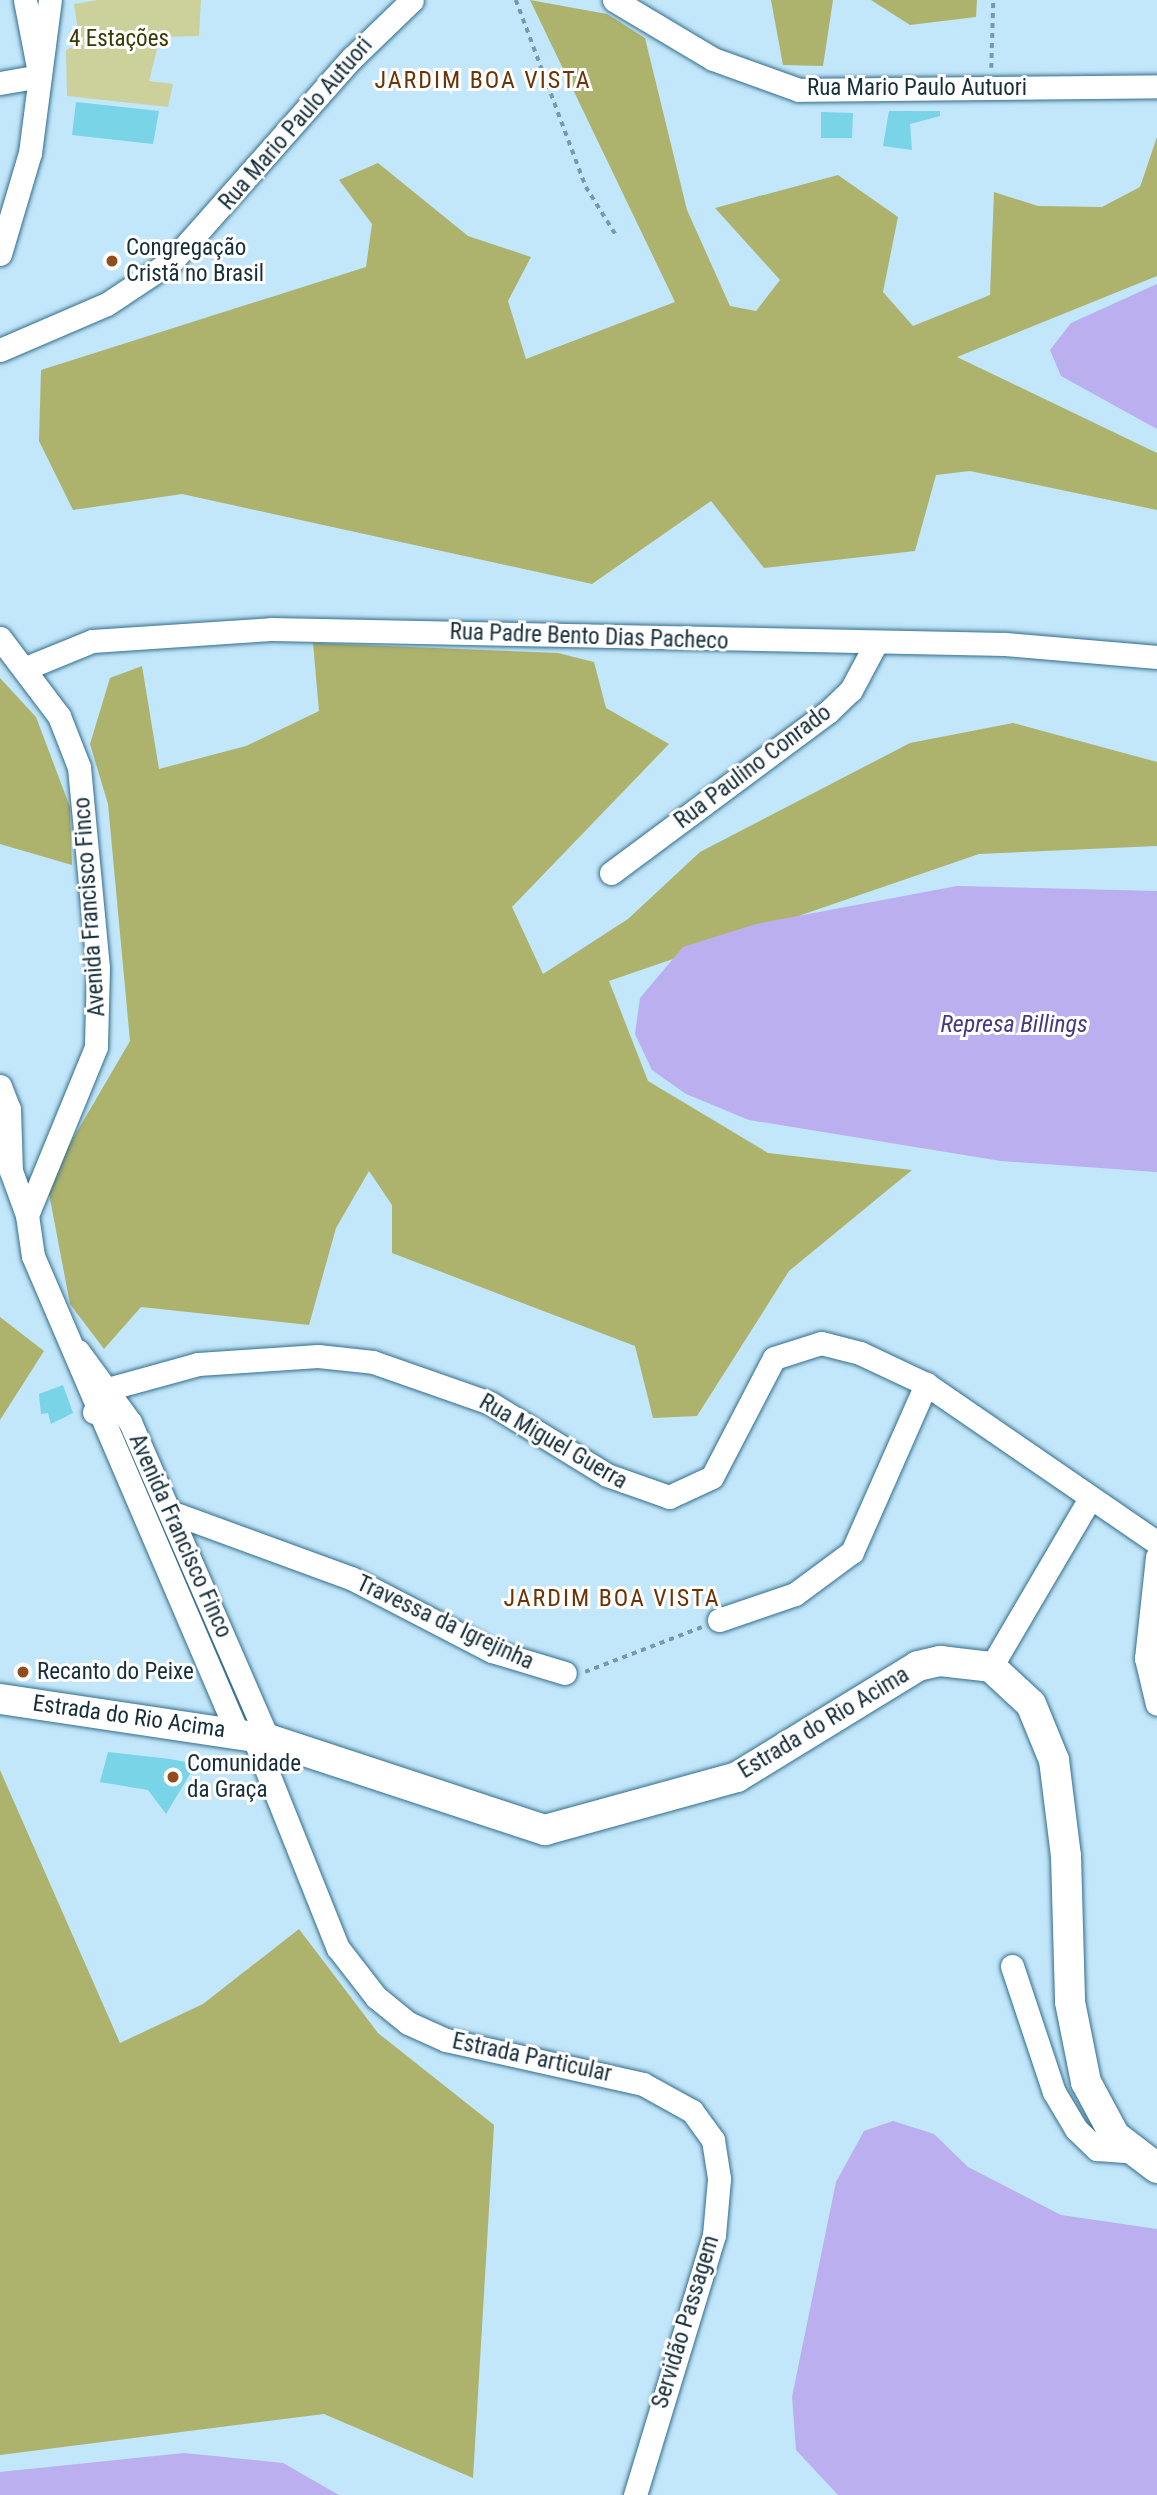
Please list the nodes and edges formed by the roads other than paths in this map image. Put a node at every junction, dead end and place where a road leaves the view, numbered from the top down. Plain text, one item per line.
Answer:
1 (25, 0) edge
2 (50, 0) edge
3 (412, 0) edge
4 (614, 0) edge
5 (40, 76) junction
6 (0, 83) edge
7 (1157, 86) edge
8 (0, 254) edge
9 (0, 350) edge
10 (0, 638) edge
11 (875, 645) junction
12 (1157, 657) edge
13 (26, 668) junction
14 (611, 873) dead end
15 (0, 1086) edge
16 (27, 1215) junction
17 (73, 1345) junction
18 (926, 1384) junction
19 (111, 1388) junction
20 (94, 1412) junction
21 (1089, 1500) junction
22 (173, 1513) junction
23 (1157, 1543) edge
24 (1157, 1557) edge
25 (719, 1620) road end
26 (991, 1667) junction
27 (565, 1673) road end
28 (0, 1699) edge
29 (1157, 1704) edge
30 (253, 1736) junction
31 (1012, 1966) dead end
32 (376, 1997) joint
33 (692, 2111) joint
34 (1128, 2151) junction
35 (1157, 2168) edge
36 (635, 2495) edge

1 - 5 street
2 - 5 street
3 - 9 street, Rua Mario Paulo Autuori
4 - 7 street, Rua Mario Paulo Autuori
5 - 6 street
5 - 8 street
10 - 13 street, Avenida Francisco Finco
11 - 12 street, Rua Padre Bento Dias Pacheco
11 - 13 street, Rua Padre Bento Dias Pacheco
11 - 14 street, Rua Paulino Conrado
13 - 16 street, Avenida Francisco Finco
15 - 16 street
16 - 17 street, Avenida Francisco Finco
17 - 19 street, Avenida Francisco Finco
17 - 20 street, Avenida Francisco Finco
18 - 19 street, Rua Miguel Guerra
18 - 21 street, Rua Miguel Guerra
18 - 25 street
19 - 20 street
19 - 22 street, Avenida Francisco Finco
20 - 30 street, Avenida Francisco Finco
21 - 23 street, Rua Miguel Guerra
21 - 26 street
22 - 27 street, Travessa da Igrejinha
22 - 30 street, Avenida Francisco Finco
24 - 29 street
26 - 30 main road, Estrada do Rio Acima
26 - 34 main road
28 - 30 main road, Estrada do Rio Acima
30 - 32 street, Avenida Francisco Finco
31 - 34 street
32 - 33 street, Estrada Particular
33 - 36 street, Servidão Passagem
34 - 35 main road

